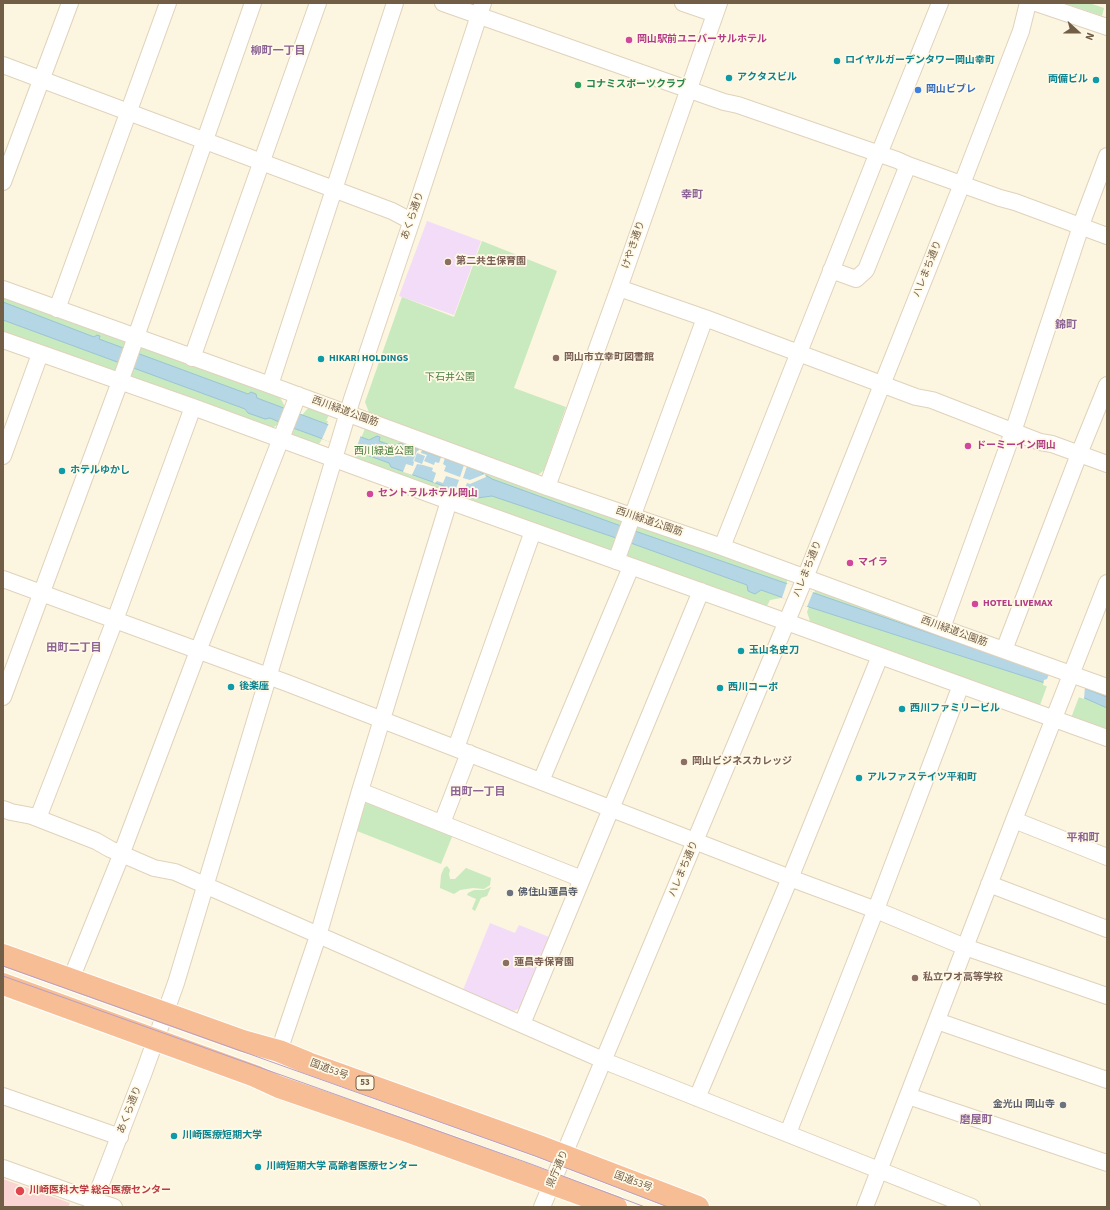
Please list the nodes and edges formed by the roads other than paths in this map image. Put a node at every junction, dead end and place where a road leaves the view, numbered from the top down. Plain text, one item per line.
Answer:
1 (70, 3) edge
2 (168, 3) edge
3 (253, 3) edge
4 (318, 3) edge
5 (395, 3) edge
6 (443, 3) edge
7 (684, 3) edge
8 (940, 3) edge
9 (1028, 3) edge
10 (1036, 3) edge
11 (717, 8) edge
12 (480, 9) edge
13 (1107, 27) edge
14 (3, 65) edge
15 (42, 79) junction
16 (689, 90) junction
17 (129, 112) junction
18 (204, 141) junction
19 (878, 154) junction
20 (1107, 156) edge
21 (262, 162) junction
22 (908, 165) junction
23 (3, 182) edge
24 (962, 184) junction
25 (335, 190) junction
26 (412, 222) junction
27 (1082, 227) junction
28 (1107, 236) edge
29 (831, 270) junction
30 (619, 288) junction
31 (3, 289) edge
32 (57, 309) junction
33 (705, 318) junction
34 (3, 340) edge
35 (134, 343) junction
36 (798, 353) junction
37 (40, 354) junction
38 (192, 358) junction
39 (123, 375) junction
40 (270, 385) junction
41 (882, 385) junction
42 (1107, 385) edge
43 (296, 402) junction
44 (193, 407) junction
45 (346, 421) junction
46 (1013, 432) junction
47 (284, 433) junction
48 (336, 452) junction
49 (1079, 454) junction
50 (3, 456) edge
51 (1107, 464) edge
52 (547, 487) junction
53 (449, 501) junction
54 (628, 528) junction
55 (533, 531) junction
56 (722, 547) junction
57 (616, 561) junction
58 (631, 567) junction
59 (3, 579) edge
60 (1107, 583) edge
61 (800, 589) junction
62 (701, 591) junction
63 (42, 593) junction
64 (115, 620) junction
65 (787, 622) junction
66 (942, 628) junction
67 (1004, 650) junction
68 (198, 651) junction
69 (880, 656) junction
70 (268, 676) junction
71 (1068, 682) junction
72 (961, 685) junction
73 (1107, 687) edge
74 (3, 697) edge
75 (1053, 719) junction
76 (381, 720) junction
77 (1107, 738) edge
78 (462, 750) junction
79 (541, 781) junction
80 (360, 792) junction
81 (3, 809) edge
82 (612, 809) junction
83 (38, 818) junction
84 (1014, 820) junction
85 (442, 823) junction
86 (696, 841) junction
87 (121, 854) junction
88 (1107, 857) edge
89 (790, 878) junction
90 (582, 879) junction
91 (989, 884) junction
92 (205, 885) junction
93 (876, 910) junction
94 (1107, 929) edge
95 (318, 936) junction
96 (965, 946) junction
97 (3, 954) edge
98 (71, 979) junction
99 (3, 984) edge
100 (1107, 996) edge
101 (166, 1012) junction
102 (937, 1021) junction
103 (522, 1024) junction
104 (156, 1040) junction
105 (279, 1051) junction
106 (603, 1060) junction
107 (1107, 1080) edge
108 (3, 1096) edge
109 (908, 1096) junction
110 (697, 1098) junction
111 (574, 1131) joint
112 (788, 1133) junction
113 (120, 1137) junction
114 (564, 1155) junction
115 (1107, 1163) edge
116 (3, 1168) edge
117 (879, 1171) junction
118 (552, 1183) junction
119 (90, 1205) edge
120 (114, 1207) edge
121 (542, 1207) edge
122 (616, 1207) edge
123 (698, 1207) edge
124 (865, 1207) edge
125 (972, 1207) edge

1 - 15 street
2 - 17 street
3 - 18 street
4 - 21 street
5 - 25 street
6 - 12 street
7 - 11 street
8 - 19 street
9 - 24 street, ハレまち通り
10 - 13 street
11 - 16 street, けやき通り
12 - 16 street
12 - 26 street, あくら通り
14 - 15 street
15 - 17 street
15 - 23 street
16 - 19 street
16 - 30 street, けやき通り
17 - 18 street
17 - 32 street
18 - 21 street
18 - 35 street
19 - 22 street
19 - 29 street
20 - 27 street
21 - 25 street
21 - 38 street
22 - 24 street
22 - 29 street
24 - 27 street
24 - 41 street, ハレまち通り
25 - 26 street
25 - 40 street
26 - 45 street, あくら通り
27 - 28 street
27 - 46 street
29 - 36 street
30 - 33 street
30 - 52 street, けやき通り
31 - 32 street, 西川緑道公園筋
32 - 35 street, 西川緑道公園筋
33 - 36 street
33 - 54 street
34 - 37 street
35 - 38 street, 西川緑道公園筋
35 - 39 street
36 - 41 street
36 - 56 street
37 - 39 street
37 - 50 street
38 - 40 street, 西川緑道公園筋
39 - 44 street
39 - 63 street
40 - 43 street, 西川緑道公園筋
41 - 46 street
41 - 61 street, ハレまち通り
42 - 49 street
43 - 45 street, 西川緑道公園筋
43 - 47 street
44 - 47 street
44 - 64 street
45 - 48 street, あくら通り
45 - 52 street, 西川緑道公園筋
46 - 49 street
46 - 66 street
47 - 48 street
47 - 68 street
48 - 53 street
48 - 70 street, あくら通り
49 - 51 street
49 - 67 street
52 - 54 street, 西川緑道公園筋
53 - 55 street
53 - 76 street
54 - 56 street, 西川緑道公園筋
54 - 57 street
55 - 57 street
55 - 78 street
56 - 61 street, 西川緑道公園筋
57 - 58 street
58 - 62 street
58 - 79 street
59 - 63 street
60 - 71 street
61 - 65 street, ハレまち通り
61 - 66 street, 西川緑道公園筋
62 - 65 street
62 - 82 street
63 - 64 street
63 - 74 street
64 - 68 street
64 - 83 street
65 - 69 street
65 - 86 street, ハレまち通り
66 - 67 street, 西川緑道公園筋
67 - 71 street, 西川緑道公園筋
68 - 70 street
68 - 87 street
69 - 72 street
69 - 89 street
70 - 76 street
70 - 92 street, あくら通り
71 - 73 street, 西川緑道公園筋
71 - 75 street
72 - 75 street
72 - 93 street
75 - 77 street
75 - 84 street
76 - 78 street
76 - 80 street
78 - 79 street
78 - 85 street
79 - 82 street
80 - 85 street
80 - 95 street
81 - 83 street
82 - 86 street
82 - 90 street
83 - 87 street
84 - 88 street
84 - 91 street
85 - 90 street
86 - 89 street
86 - 106 street, ハレまち通り
87 - 92 street
87 - 98 street
89 - 93 street
89 - 110 street
90 - 103 street
91 - 94 street
91 - 96 street
92 - 95 street
92 - 101 street, あくら通り
93 - 96 street
93 - 112 street
95 - 103 street
95 - 105 street
96 - 100 street
96 - 102 street
97 - 98 highway, 国道53号 / 53
98 - 101 highway, 国道53号 / 53
99 - 104 highway
101 - 104 street, あくら通り
101 - 105 highway, 国道53号 / 53
102 - 107 street
102 - 109 street
103 - 106 street
104 - 113 street, あくら通り
104 - 118 highway
105 - 114 highway, 国道53号 / 53
106 - 110 street
106 - 111 street, ハレまち通り
108 - 113 street
109 - 115 street
109 - 117 street
110 - 112 street
111 - 114 street, 県庁通り
112 - 117 street
113 - 119 street, あくら通り
114 - 118 street, 県庁通り
114 - 123 highway, 国道53号 / 53
116 - 119 street
117 - 124 street
117 - 125 street
118 - 121 street, 県庁通り
118 - 122 highway
119 - 120 street

